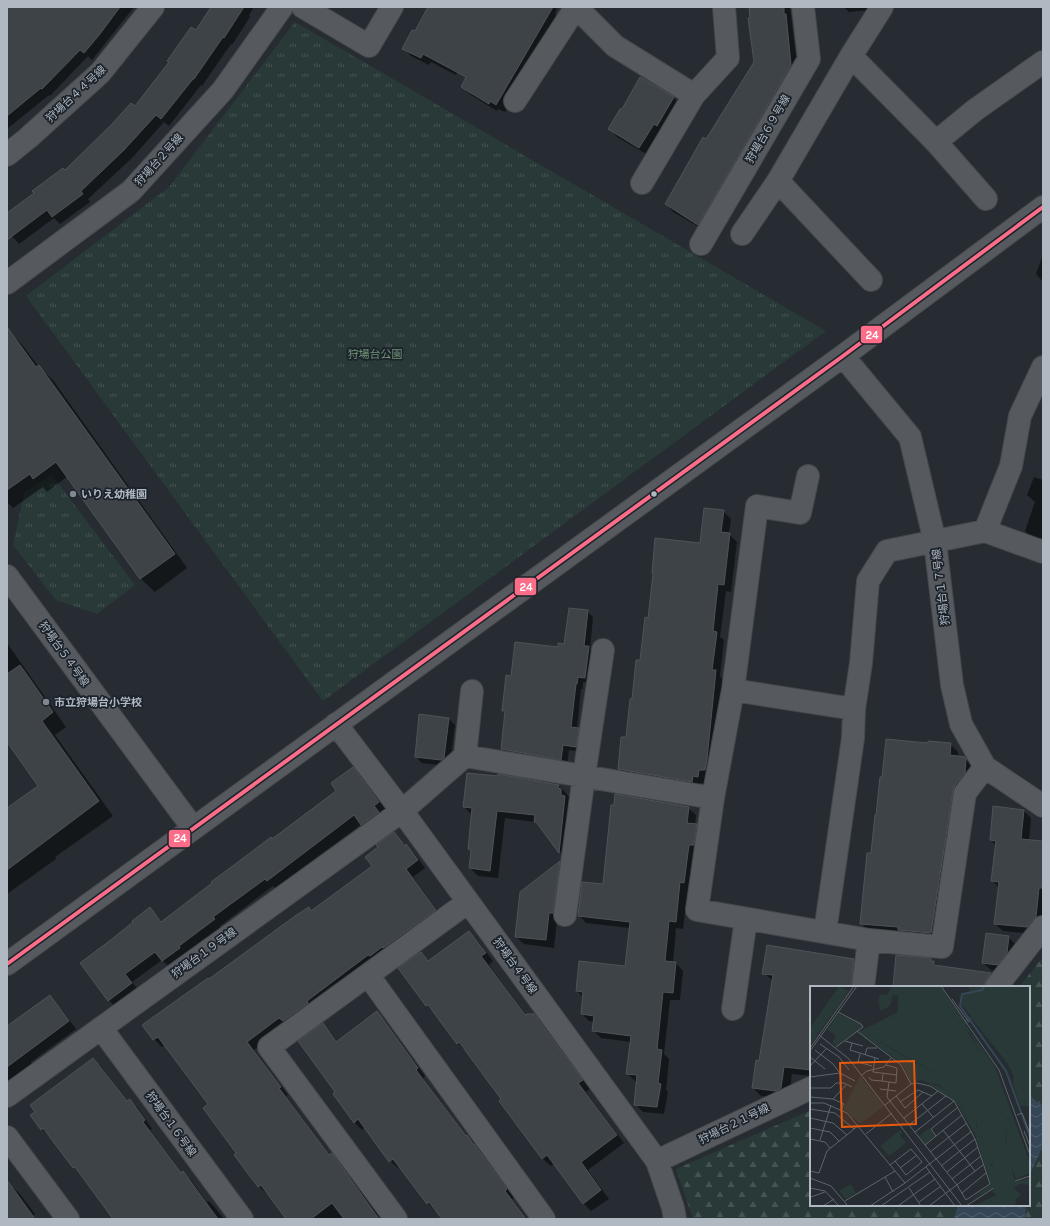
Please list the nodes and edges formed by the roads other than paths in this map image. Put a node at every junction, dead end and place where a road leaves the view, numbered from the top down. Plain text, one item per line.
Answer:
1 (153, 7) edge
2 (282, 7) edge
3 (303, 7) edge
4 (392, 7) edge
5 (576, 7) edge
6 (724, 7) edge
7 (803, 7) edge
8 (882, 7) edge
9 (851, 56) junction
10 (1043, 62) edge
11 (694, 95) junction
12 (515, 101) dead end
13 (936, 142) junction
14 (7, 155) edge
15 (778, 182) junction
16 (642, 183) dead end
17 (986, 199) dead end
18 (1043, 207) edge
19 (742, 234) dead end
20 (701, 244) dead end
21 (9, 277) edge
22 (871, 280) dead end
23 (843, 356) junction
24 (1043, 366) edge
25 (808, 476) dead end
26 (985, 531) junction
27 (935, 542) junction
28 (1043, 552) edge
29 (7, 576) edge
30 (603, 650) dead end
31 (733, 690) junction
32 (472, 691) dead end
33 (854, 709) junction
34 (336, 724) junction
35 (465, 756) junction
36 (985, 767) junction
37 (584, 776) junction
38 (713, 798) junction
39 (1043, 806) edge
40 (402, 811) junction
41 (193, 828) junction
42 (468, 902) junction
43 (565, 915) dead end
44 (746, 919) junction
45 (1043, 927) edge
46 (825, 932) junction
47 (869, 940) junction
48 (7, 964) edge
49 (368, 975) junction
50 (863, 986) edge
51 (997, 986) edge
52 (733, 1008) dead end
53 (101, 1028) junction
54 (810, 1088) edge
55 (7, 1096) edge
56 (7, 1137) edge
57 (657, 1161) junction
58 (68, 1219) edge
59 (242, 1219) edge
60 (396, 1219) edge
61 (544, 1219) edge
62 (675, 1219) edge

1 - 14 street, 狩場台４４号線
2 - 21 street, 狩場台２号線
3 - 4 street
5 - 11 street
5 - 12 street
6 - 11 street
7 - 20 street, 狩場台６９号線
8 - 9 street
9 - 13 street
9 - 15 street
10 - 13 street
11 - 16 street
13 - 17 street
15 - 19 street
15 - 22 street
18 - 23 street
23 - 27 street, 狩場台１７号線
23 - 34 street
24 - 26 street
25 - 31 street
26 - 27 street
26 - 28 street
27 - 33 street
27 - 36 street, 狩場台１７号線
29 - 41 street, 狩場台５４号線
30 - 37 street
31 - 33 street
31 - 38 street
32 - 35 street
33 - 46 street
34 - 40 street, 狩場台４号線
34 - 41 street
35 - 37 street
35 - 40 street, 狩場台１９号線
36 - 39 street, 狩場台１７号線
36 - 47 street
37 - 38 street
37 - 43 street
38 - 44 street
40 - 42 street, 狩場台４号線
40 - 53 street, 狩場台１９号線
41 - 48 street
42 - 49 street
42 - 57 street, 狩場台４号線
44 - 46 street
44 - 52 street
45 - 51 street
46 - 47 street
47 - 50 street
49 - 60 street
49 - 61 street
53 - 55 street, 狩場台１９号線
53 - 59 street, 狩場台１６号線
54 - 57 street, 狩場台２１号線
56 - 58 street
57 - 62 street, 狩場台４号線

